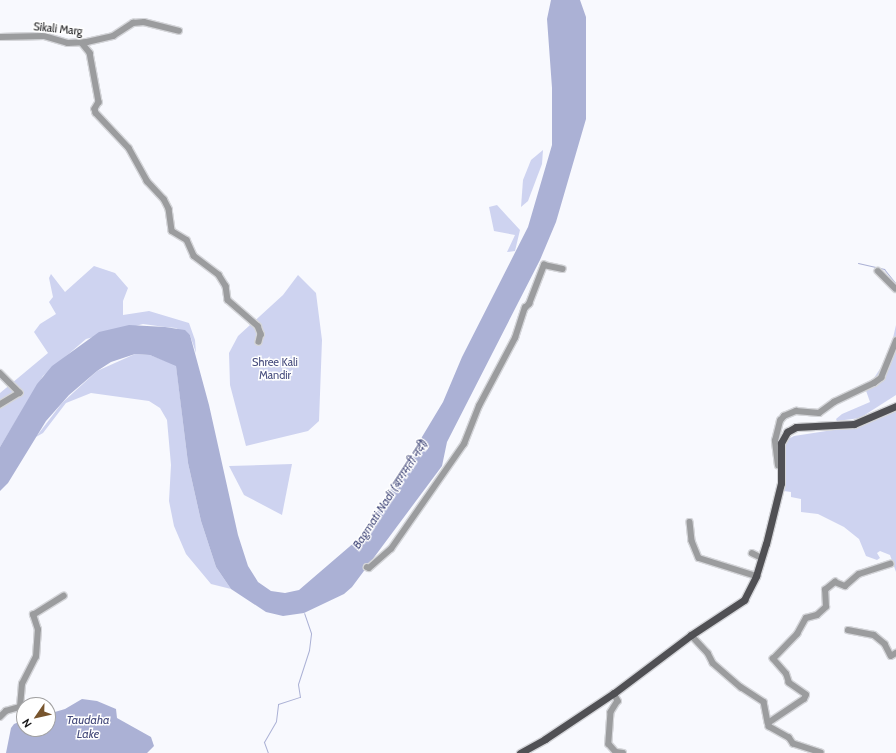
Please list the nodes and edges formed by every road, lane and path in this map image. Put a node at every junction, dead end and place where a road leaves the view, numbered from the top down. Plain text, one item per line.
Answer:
1 (180, 31) dead end
2 (0, 37) edge
3 (82, 43) junction
4 (563, 269) dead end
5 (878, 271) dead end
6 (896, 289) edge
7 (896, 341) edge
8 (259, 342) dead end
9 (0, 373) edge
10 (0, 405) edge
11 (896, 406) edge
12 (781, 482) junction
13 (690, 522) dead end
14 (752, 553) dead end
15 (762, 558) junction
16 (890, 564) dead end
17 (367, 567) dead end
18 (756, 576) junction
19 (64, 596) dead end
20 (848, 630) dead end
21 (691, 635) junction
22 (896, 654) edge
23 (614, 692) junction
24 (0, 718) edge
25 (768, 722) junction
26 (520, 753) edge
27 (623, 753) edge
28 (821, 753) edge

1 - 3 street, Sikali Marg
2 - 3 street, Sikali Marg
3 - 8 street
4 - 17 street
5 - 6 street
7 - 12 street
9 - 10 street
11 - 12 main road
12 - 15 main road
13 - 18 street
14 - 15 street
15 - 18 main road
16 - 25 street
18 - 21 main road
19 - 24 street
20 - 22 street
21 - 23 main road
21 - 25 street
23 - 26 main road
23 - 27 street
25 - 28 street

